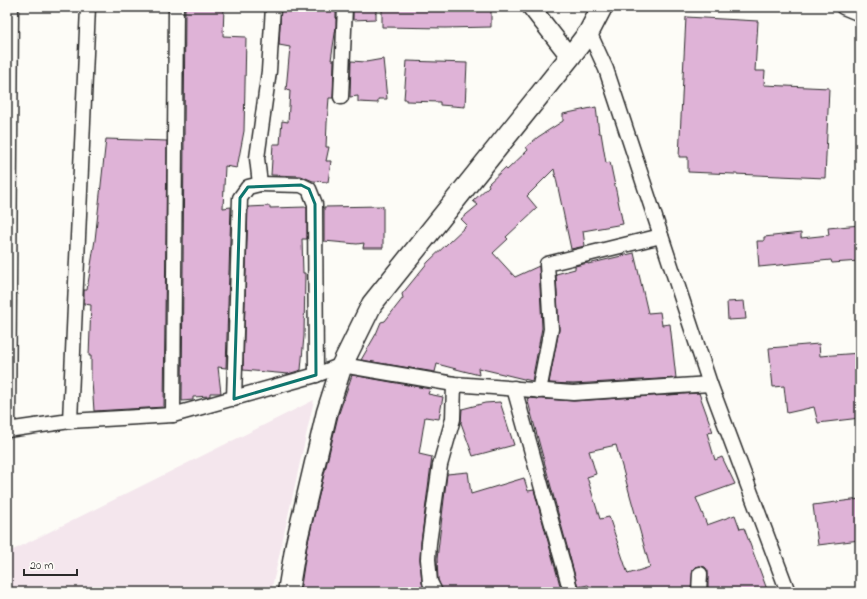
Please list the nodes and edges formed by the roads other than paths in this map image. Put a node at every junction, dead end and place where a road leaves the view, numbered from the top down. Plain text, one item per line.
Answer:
1 (11, 7) edge
2 (88, 7) edge
3 (176, 7) edge
4 (273, 7) edge
5 (345, 7) edge
6 (531, 7) edge
7 (602, 7) edge
8 (843, 7) edge
9 (860, 14) edge
10 (589, 32) junction
11 (570, 57) junction
12 (341, 97) dead end
13 (260, 184) junction
14 (661, 236) junction
15 (342, 365) junction
16 (316, 375) junction
17 (454, 384) junction
18 (710, 384) junction
19 (514, 388) junction
20 (539, 390) junction
21 (234, 399) junction
22 (173, 415) junction
23 (70, 421) junction
24 (7, 430) edge
25 (700, 574) dead end
26 (288, 592) edge
27 (435, 592) edge
28 (572, 592) edge
29 (699, 592) edge
30 (788, 592) edge

1 - 24 street
2 - 23 street
3 - 22 street
4 - 13 street
5 - 12 street
6 - 11 street
7 - 10 main road
8 - 9 street
10 - 11 main road
10 - 14 street
11 - 15 main road
13 - 16 street
13 - 21 street
14 - 18 street
14 - 20 street
15 - 16 street
15 - 17 street
15 - 26 main road
16 - 21 street
17 - 19 street
17 - 27 street
18 - 20 street
18 - 30 street
19 - 20 street
19 - 28 street
21 - 22 street
22 - 23 street
23 - 24 street
25 - 29 street

